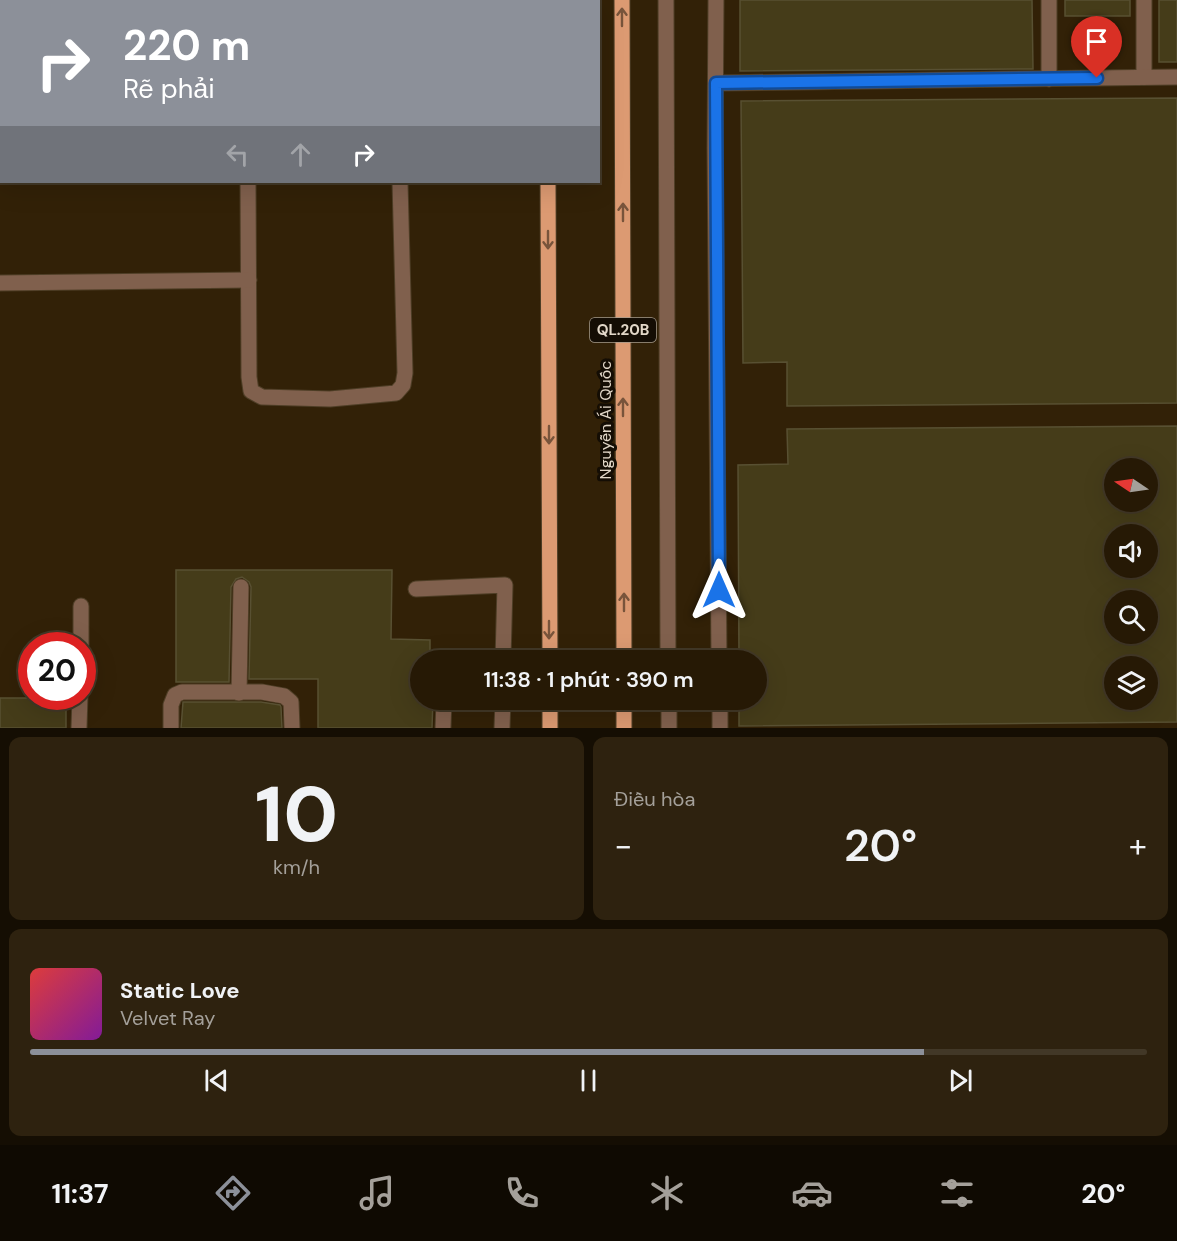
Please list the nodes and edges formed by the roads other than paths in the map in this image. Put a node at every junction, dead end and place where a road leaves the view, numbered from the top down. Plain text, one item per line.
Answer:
1 (622, 0) edge
2 (666, 0) edge
3 (716, 0) edge
4 (1048, 0) edge
5 (1144, 0) edge
6 (1144, 77) junction
7 (1177, 77) edge
8 (1049, 78) junction
9 (716, 83) junction
10 (248, 183) edge
11 (400, 183) edge
12 (548, 183) edge
13 (249, 280) junction
14 (0, 283) edge
15 (242, 587) dead end
16 (416, 589) dead end
17 (81, 606) dead end
18 (81, 632) edge
19 (503, 650) edge
20 (549, 650) edge
21 (624, 650) edge
22 (669, 650) edge
23 (719, 650) edge
24 (239, 693) junction
25 (80, 710) edge
26 (444, 710) edge
27 (502, 710) edge
28 (550, 710) edge
29 (624, 710) edge
30 (669, 710) edge
31 (720, 710) edge
32 (79, 728) edge
33 (171, 728) edge
34 (292, 728) edge
35 (443, 728) edge
36 (502, 728) edge
37 (550, 728) edge
38 (624, 728) edge
39 (669, 728) edge
40 (720, 728) edge

21 -> 1 main road, Nguyễn Ái Quốc / QL.20B
2 - 22 street
3 - 9 street
4 - 8 street
5 - 6 street
6 - 7 street
6 - 8 street
8 - 9 street
9 - 23 street
10 - 13 street
11 - 13 street
12 -> 20 main road
13 - 14 street
15 - 24 street
16 - 19 street
17 - 18 street
24 - 33 street
24 - 34 street
25 - 32 street
26 - 35 street
27 - 36 street
28 - 37 main road
29 - 38 main road
30 - 39 street
31 - 40 street

